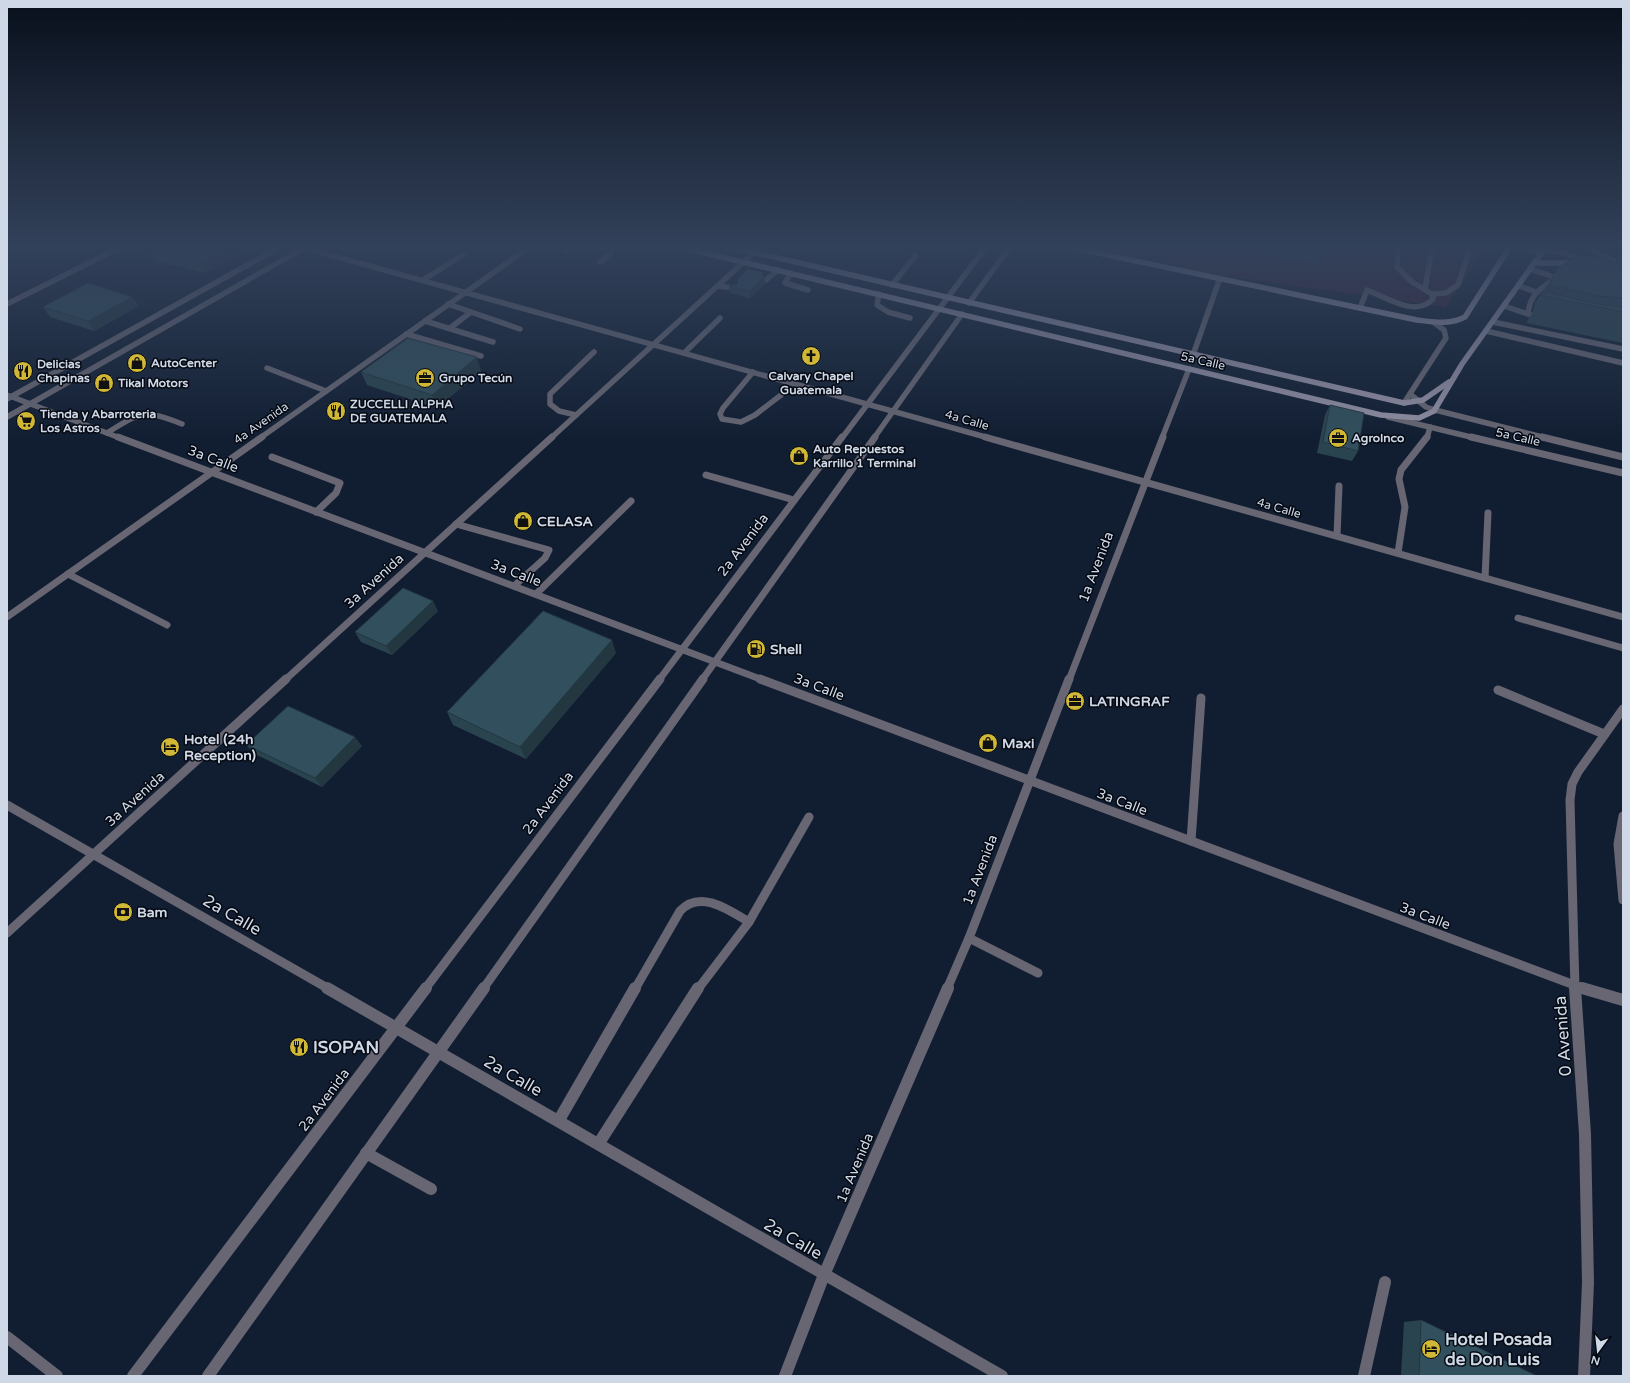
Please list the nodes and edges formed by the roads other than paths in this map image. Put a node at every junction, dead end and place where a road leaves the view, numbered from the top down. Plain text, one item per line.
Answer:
1 (471, 312) edge
2 (161, 313) edge
3 (192, 313) edge
4 (436, 313) edge
5 (473, 313) edge
6 (539, 313) edge
7 (688, 313) edge
8 (890, 313) edge
9 (935, 313) edge
10 (955, 313) edge
11 (1010, 313) edge
12 (1208, 313) edge
13 (1384, 313) edge
14 (1468, 313) edge
15 (1500, 313) edge
16 (1524, 313) edge
17 (962, 314) junction
18 (1528, 314) joint
19 (720, 318) dead end
20 (910, 318) dead end
21 (425, 320) junction
22 (1549, 321) dead end
23 (1433, 322) junction
24 (1493, 322) junction
25 (450, 328) junction
26 (520, 329) dead end
27 (1486, 331) junction
28 (406, 334) junction
29 (493, 342) dead end
30 (653, 344) junction
31 (1623, 349) edge
32 (594, 352) dead end
33 (684, 353) junction
34 (1193, 355) junction
35 (481, 356) dead end
36 (1623, 363) edge
37 (267, 368) dead end
38 (1189, 369) junction
39 (752, 372) junction
40 (1451, 381) junction
41 (326, 391) junction
42 (1410, 394) junction
43 (781, 395) dead end
44 (8, 397) edge
45 (1419, 402) junction
46 (1404, 403) junction
47 (31, 404) junction
48 (867, 404) junction
49 (1435, 410) junction
50 (893, 411) junction
51 (576, 415) junction
52 (1381, 415) junction
53 (7, 417) edge
54 (182, 424) dead end
55 (1430, 427) junction
56 (106, 433) junction
57 (272, 457) dead end
58 (1623, 457) edge
59 (211, 472) junction
60 (1623, 473) edge
61 (706, 475) dead end
62 (1144, 481) junction
63 (1339, 486) dead end
64 (794, 500) junction
65 (631, 501) dead end
66 (316, 512) junction
67 (1488, 513) dead end
68 (456, 524) junction
69 (1337, 536) junction
70 (425, 552) junction
71 (1398, 553) junction
72 (68, 574) junction
73 (1485, 578) junction
74 (514, 586) junction
75 (536, 594) junction
76 (7, 617) edge
77 (1623, 617) edge
78 (1518, 618) dead end
79 (167, 625) dead end
80 (1623, 648) edge
81 (681, 649) junction
82 (715, 662) junction
83 (1498, 690) dead end
84 (1201, 698) dead end
85 (1623, 709) edge
86 (1604, 734) junction
87 (1029, 780) junction
88 (7, 805) edge
89 (1623, 816) edge
90 (809, 817) dead end
91 (1191, 841) junction
92 (93, 855) junction
93 (1623, 900) edge
94 (749, 922) junction
95 (7, 933) edge
96 (969, 938) junction
97 (1038, 973) dead end
98 (1576, 986) junction
99 (1623, 1000) edge
100 (396, 1028) junction
101 (438, 1052) junction
102 (559, 1120) junction
103 (599, 1143) junction
104 (366, 1153) junction
105 (431, 1189) dead end
106 (824, 1275) junction
107 (1385, 1282) dead end
108 (7, 1337) edge
109 (57, 1376) edge
110 (133, 1376) edge
111 (208, 1376) edge
112 (785, 1376) edge
113 (1002, 1376) edge
114 (1364, 1376) edge
115 (1584, 1376) edge

1 - 25 street
2 - 44 street
3 - 47 street
4 - 21 street, 4a Avenida
5 - 26 street
6 - 30 street, 4a Calle
7 - 30 street, 3a Avenida
8 - 20 street
9 - 48 street, 2a Avenida
10 - 17 main road, 5a Calle
11 - 34 main road, 5a Calle
12 - 34 street
13 - 23 main road
14 - 23 main road
15 - 24 main road
16 - 18 street
17 - 38 main road, 5a Calle
17 - 50 street
18 - 22 street
19 - 33 street
21 - 25 street
21 - 28 street, 4a Avenida
23 - 42 street
24 - 27 main road
24 - 31 street
25 - 29 street
27 - 36 street
27 - 40 main road
28 - 35 street
28 - 41 street, 4a Avenida
30 - 33 street, 4a Calle
30 - 51 street, 3a Avenida
32 - 51 street
33 - 39 street, 4a Calle
34 - 46 main road, 5a Calle
37 - 41 street
38 - 52 main road, 5a Calle
38 - 62 street, 1a Avenida
39 - 43 street
39 - 48 street, 4a Calle
40 - 45 main road, 5a Calle
40 - 49 main road
41 - 59 street, 4a Avenida
42 - 45 street, 5a Calle
42 - 46 street
44 - 47 street, 3a Calle
45 - 46 main road, 5a Calle
45 - 49 street, 5a Calle
47 - 53 street
47 - 56 street, 3a Calle
48 - 50 street, 4a Calle
48 - 64 street, 2a Avenida
49 - 52 main road
49 - 58 street, 5a Calle
50 - 62 street, 4a Calle
50 - 82 street
51 - 68 street, 3a Avenida
52 - 55 street, 5a Calle
54 - 56 street
55 - 60 street, 5a Calle
55 - 71 street
56 - 59 street, 3a Calle
57 - 66 street
59 - 66 street, 3a Calle
59 - 72 street, 4a Avenida
61 - 64 street
62 - 69 street, 4a Calle
62 - 87 street, 1a Avenida
63 - 69 street
64 - 81 street, 2a Avenida
65 - 75 street
66 - 70 street, 3a Calle
67 - 73 street
68 - 70 street, 3a Avenida
68 - 74 street
69 - 71 street, 4a Calle
70 - 74 street, 3a Calle
70 - 92 street, 3a Avenida
71 - 73 street, 4a Calle
72 - 76 street, 4a Avenida
72 - 79 street
73 - 77 street, 4a Calle
74 - 75 street, 3a Calle
75 - 81 street, 3a Calle
78 - 80 street
81 - 82 street, 3a Calle
81 - 100 street, 2a Avenida
82 - 87 street, 3a Calle
82 - 101 street
83 - 86 street
84 - 91 street
85 - 86 street, 0 Avenida
86 - 98 street, 0 Avenida
87 - 91 street, 3a Calle
87 - 96 street, 1a Avenida
88 - 92 street, 2a Calle
89 - 93 street
90 - 94 street
91 - 98 street, 3a Calle
92 - 95 street, 3a Avenida
92 - 100 street, 2a Calle
94 - 102 street
94 - 103 street
96 - 97 street
96 - 106 street, 1a Avenida
98 - 99 street, 3a Calle
98 - 115 street, 0 Avenida
100 - 101 street, 2a Calle
100 - 110 street, 2a Avenida
101 - 102 street, 2a Calle
101 - 104 street
102 - 103 street, 2a Calle
103 - 106 street, 2a Calle
104 - 105 street
104 - 111 street
106 - 112 street, 1a Avenida
106 - 113 street, 2a Calle
107 - 114 street
108 - 109 street

